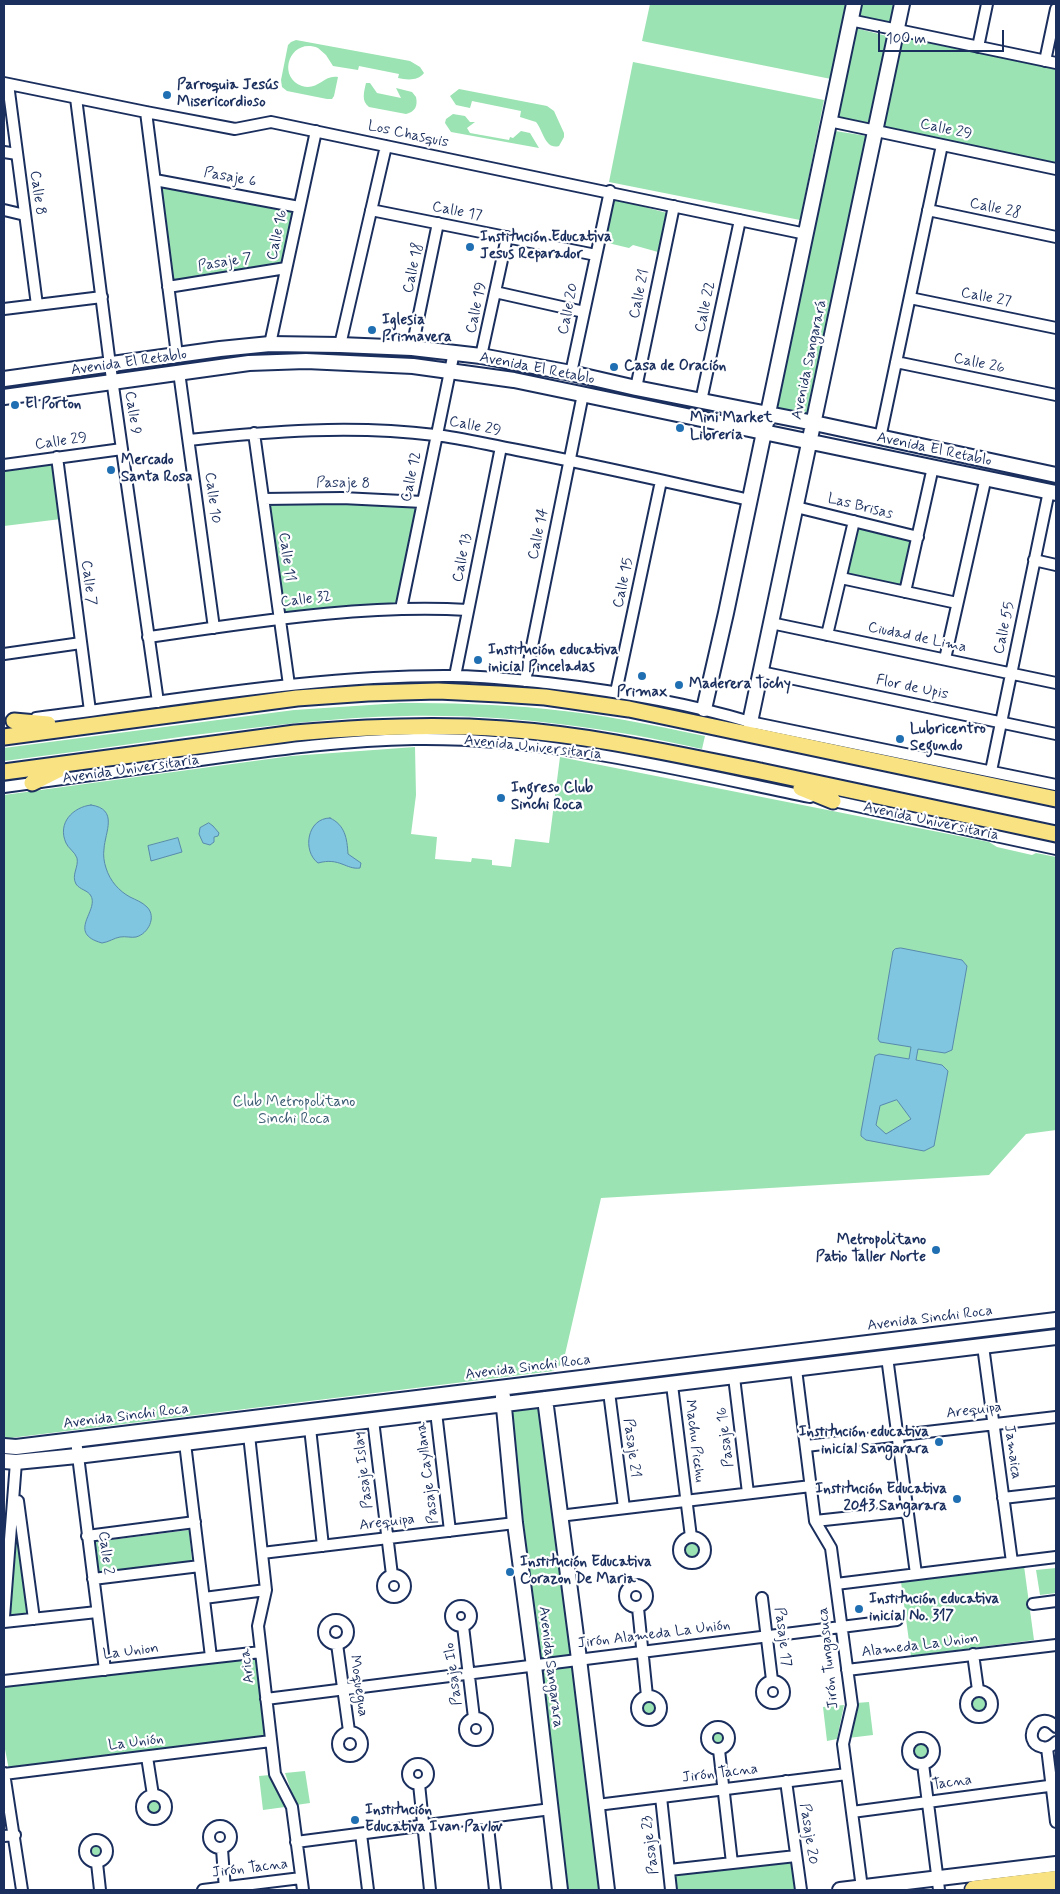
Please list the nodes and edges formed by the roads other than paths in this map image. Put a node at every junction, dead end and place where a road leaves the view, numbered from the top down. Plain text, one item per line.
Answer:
1 (854, 4) edge
2 (902, 4) edge
3 (987, 4) edge
4 (1056, 9) edge
5 (850, 20) junction
6 (897, 29) junction
7 (978, 47) junction
8 (1045, 61) junction
9 (1056, 63) edge
10 (6, 83) edge
11 (76, 98) junction
12 (146, 112) junction
13 (829, 121) junction
14 (316, 131) junction
15 (874, 131) junction
16 (942, 145) junction
17 (386, 146) junction
18 (4, 152) edge
19 (17, 154) junction
20 (1056, 169) edge
21 (155, 180) junction
22 (610, 192) junction
23 (674, 206) junction
24 (299, 207) junction
25 (4, 210) edge
26 (371, 210) junction
27 (928, 210) junction
28 (25, 215) junction
29 (740, 220) junction
30 (438, 223) junction
31 (806, 234) junction
32 (507, 237) junction
33 (1056, 237) edge
34 (596, 256) junction
35 (286, 268) junction
36 (168, 287) junction
37 (495, 292) junction
38 (102, 297) junction
39 (910, 298) junction
40 (37, 305) junction
41 (4, 309) edge
42 (584, 312) junction
43 (1056, 328) edge
44 (270, 344) junction
45 (340, 345) junction
46 (412, 348) junction
47 (454, 352) junction
48 (177, 355) junction
49 (481, 356) junction
50 (896, 362) junction
51 (110, 365) junction
52 (450, 370) junction
53 (179, 372) junction
54 (571, 373) junction
55 (4, 379) edge
56 (113, 382) junction
57 (636, 388) junction
58 (583, 394) junction
59 (1056, 395) edge
60 (4, 397) edge
61 (819, 397) junction
62 (701, 401) junction
63 (768, 414) junction
64 (814, 423) junction
65 (841, 429) junction
66 (764, 432) junction
67 (254, 433) junction
68 (436, 435) junction
69 (880, 438) junction
70 (189, 440) junction
71 (810, 441) junction
72 (501, 447) junction
73 (122, 449) junction
74 (57, 458) junction
75 (570, 460) junction
76 (4, 465) edge
77 (934, 466) junction
78 (1056, 475) edge
79 (986, 477) junction
80 (661, 481) junction
81 (1052, 492) edge
82 (263, 499) junction
83 (750, 500) junction
84 (423, 502) junction
85 (796, 507) junction
86 (854, 521) junction
87 (918, 537) junction
88 (1034, 560) junction
89 (1056, 565) edge
90 (840, 578) junction
91 (905, 592) junction
92 (957, 603) junction
93 (401, 608) junction
94 (468, 610) junction
95 (280, 618) junction
96 (771, 623) junction
97 (214, 628) junction
98 (827, 635) junction
99 (148, 637) junction
100 (81, 643) junction
101 (4, 654) edge
102 (945, 659) junction
103 (761, 672) junction
104 (1011, 673) junction
105 (455, 676) junction
106 (525, 681) junction
107 (1056, 683) edge
108 (289, 685) junction
109 (616, 692) junction
110 (158, 702) junction
111 (704, 709) junction
112 (90, 711) junction
113 (9, 722) edge
114 (750, 722) junction
115 (1001, 723) junction
116 (79, 727) junction
117 (1056, 734) edge
118 (4, 737) edge
119 (74, 762) junction
120 (990, 771) junction
121 (4, 772) edge
122 (773, 774) junction
123 (32, 783) junction
124 (1056, 785) edge
125 (4, 787) edge
126 (1056, 798) edge
127 (833, 801) junction
128 (1056, 834) edge
129 (1056, 849) edge
130 (1056, 1320) edge
131 (1056, 1337) edge
132 (982, 1346) junction
133 (887, 1357) junction
134 (796, 1369) junction
135 (734, 1377) junction
136 (572, 1379) junction
137 (672, 1384) junction
138 (502, 1388) junction
139 (609, 1392) junction
140 (576, 1396) junction
141 (545, 1399) junction
142 (504, 1404) junction
143 (436, 1412) junction
144 (1056, 1417) edge
145 (373, 1420) junction
146 (993, 1424) junction
147 (310, 1428) junction
148 (248, 1435) junction
149 (898, 1436) junction
150 (76, 1440) junction
151 (185, 1443) junction
152 (4, 1446) edge
153 (806, 1446) junction
154 (77, 1456) junction
155 (10, 1462) edge
156 (15, 1482) junction
157 (811, 1486) junction
158 (1056, 1492) edge
159 (748, 1493) junction
160 (1003, 1498) junction
161 (686, 1501) junction
162 (624, 1508) junction
163 (908, 1510) junction
164 (559, 1516) junction
165 (815, 1520) junction
166 (195, 1522) junction
167 (515, 1523) junction
168 (450, 1531) junction
169 (87, 1536) junction
170 (691, 1537) dead end
171 (387, 1538) junction
172 (324, 1546) junction
173 (262, 1553) junction
174 (1056, 1557) edge
175 (1012, 1562) junction
176 (200, 1566) junction
177 (916, 1574) junction
178 (392, 1575) dead end
179 (93, 1579) junction
180 (836, 1584) junction
181 (266, 1590) junction
182 (5, 1591) edge
183 (204, 1598) junction
184 (762, 1598) dead end
185 (1056, 1601) edge
186 (1033, 1604) dead end
187 (638, 1608) dead end
188 (97, 1612) junction
189 (4, 1616) edge
190 (34, 1619) junction
191 (897, 1620) dead end
192 (4, 1622) edge
193 (463, 1626) dead end
194 (842, 1626) junction
195 (766, 1636) junction
196 (337, 1644) dead end
197 (1056, 1645) edge
198 (261, 1652) junction
199 (642, 1652) junction
200 (973, 1654) junction
201 (211, 1657) junction
202 (580, 1659) junction
203 (534, 1665) junction
204 (105, 1670) junction
205 (847, 1670) junction
206 (469, 1673) junction
207 (772, 1680) dead end
208 (4, 1681) edge
209 (343, 1689) junction
210 (978, 1690) dead end
211 (647, 1696) dead end
212 (266, 1698) junction
213 (474, 1718) dead end
214 (1056, 1727) edge
215 (349, 1732) dead end
216 (272, 1741) junction
217 (1052, 1745) edge
218 (719, 1750) dead end
219 (147, 1757) junction
220 (923, 1764) dead end
221 (4, 1774) edge
222 (847, 1774) junction
223 (786, 1781) junction
224 (419, 1784) dead end
225 (1054, 1785) edge
226 (724, 1789) junction
227 (153, 1795) dead end
228 (661, 1797) junction
229 (928, 1802) junction
230 (597, 1804) junction
231 (551, 1809) junction
232 (852, 1812) junction
233 (486, 1818) junction
234 (1056, 1822) edge
235 (422, 1825) junction
236 (362, 1834) junction
237 (9, 1835) edge
238 (296, 1842) junction
239 (222, 1848) dead end
240 (796, 1856) junction
241 (98, 1863) dead end
242 (732, 1863) junction
243 (1056, 1864) edge
244 (669, 1870) junction
245 (301, 1878) junction
246 (1056, 1880) edge
247 (938, 1884) edge
248 (862, 1888) junction
249 (225, 1889) edge
250 (22, 1890) edge
251 (100, 1890) edge
252 (203, 1890) edge
253 (303, 1890) edge
254 (368, 1890) edge
255 (430, 1890) edge
256 (492, 1890) edge
257 (560, 1890) edge
258 (607, 1890) edge
259 (671, 1890) edge
260 (800, 1890) edge
261 (840, 1890) edge
262 (974, 1890) edge

1 - 5 main road, Avenida Sangarará
2 - 6 main road, Avenida Sangarará
3 - 7 street
4 - 8 street
5 - 6 street
5 - 13 main road, Avenida Sangarará
6 - 7 street
6 - 15 main road, Avenida Sangarará
7 - 8 street
8 - 9 street
10 - 11 street, Los Chasquis
10 - 19 street, Calle 8
11 - 12 street, Los Chasquis
11 - 38 street, Calle 9
12 - 14 street, Los Chasquis
12 - 21 street
13 - 15 street, Calle 29
13 - 31 main road, Avenida Sangarará
14 - 17 street, Los Chasquis
14 - 24 street, Calle 16
15 - 16 street, Calle 29
15 - 61 main road, Avenida Sangarará
16 - 20 street, Calle 29
16 - 27 street
17 - 22 street, Los Chasquis
17 - 26 street
18 - 19 street
19 - 28 street, Calle 8
21 - 24 street, Pasaje 6
21 - 36 street
22 - 23 street, Los Chasquis
22 - 34 street, Calle 20
23 - 29 street, Los Chasquis
23 - 57 street, Calle 21
24 - 35 street, Calle 16
25 - 28 street
26 - 30 street, Calle 17
26 - 45 street
27 - 33 street, Calle 28
27 - 39 street
28 - 40 street, Calle 8
29 - 31 street, Los Chasquis
29 - 62 street, Calle 22
30 - 32 street, Calle 17
30 - 46 street, Calle 18
31 - 63 main road, Avenida Sangarará
32 - 34 street, Calle 17
32 - 37 street, Calle 19
34 - 42 street, Calle 20
35 - 36 street, Pasaje 7
35 - 44 street, Calle 16
36 - 48 street
37 - 42 street
37 - 49 street, Calle 19
38 - 40 street
38 - 51 street, Calle 9
39 - 43 street, Calle 27
39 - 50 street
40 - 41 street
42 - 54 street, Calle 20
44 - 45 main road, Avenida El Retablo
44 - 48 main road, Avenida El Retablo
45 - 46 main road, Avenida El Retablo
46 - 47 main road, Avenida El Retablo
47 - 49 main road, Avenida El Retablo
47 - 52 street, Calle 12
48 - 51 main road, Avenida El Retablo
49 - 54 main road, Avenida El Retablo
50 - 59 street, Calle 26
50 - 69 street
51 - 55 main road, Avenida El Retablo
51 - 56 street, Calle 9
52 - 53 main road, Avenida El Retablo
52 - 58 main road, Avenida El Retablo
52 - 68 street, Calle 12
53 - 56 main road, Avenida El Retablo
53 - 70 street, Calle 10
54 - 57 main road, Avenida El Retablo
56 - 60 main road, Avenida El Retablo
56 - 73 street, Calle 9
57 - 62 main road, Avenida El Retablo
58 - 66 main road, Avenida El Retablo
58 - 75 street, Calle 14
61 - 64 main road, Avenida Sangarará
61 - 65 main road
62 - 63 main road, Avenida El Retablo
63 - 64 main road, Avenida El Retablo
63 - 66 main road, Avenida Sangarará
64 - 65 main road, Avenida El Retablo
64 - 71 main road, Avenida Sangarará
65 - 69 main road, Avenida El Retablo
66 - 71 main road, Avenida El Retablo
66 - 83 main road, Avenida Sangarará
67 - 68 street, Calle 29
67 - 70 street, Calle 29
67 - 82 street, Calle 11
68 - 72 street, Calle 29
68 - 84 street, Calle 12
69 - 78 main road, Avenida El Retablo
70 - 97 street, Calle 10
71 - 77 main road, Avenida El Retablo
71 - 85 main road, Avenida Sangarará
72 - 75 street, Calle 29
72 - 94 street, Calle 13
73 - 74 street, Calle 29
73 - 99 street, Calle 9
74 - 76 street, Calle 29
74 - 100 street, Calle 7
75 - 80 street, Calle 29
75 - 106 street, Calle 14
77 - 79 main road, Avenida El Retablo
77 - 87 street
79 - 81 main road, Avenida El Retablo
79 - 92 street
80 - 83 street, Calle 29
80 - 109 street, Calle 15
81 - 88 street, Calle 55
82 - 84 street, Pasaje 8
82 - 95 street, Calle 11
83 - 111 main road, Avenida Sangarará
84 - 93 street, Calle 12
85 - 86 street, Las Brisas
85 - 96 main road, Avenida Sangarará
86 - 87 street, Las Brisas
86 - 90 street
87 - 91 street
88 - 89 street
88 - 104 street, Calle 55
90 - 91 street
90 - 98 street
91 - 92 street
92 - 102 street
93 - 94 street, Calle 32
93 - 95 street, Calle 32
94 - 105 street, Calle 13
95 - 97 street, Calle 32
95 - 108 street, Calle 11
96 - 98 street, Ciudad de Lima
96 - 103 main road, Avenida Sangarará
97 - 99 street, Calle 32
98 - 102 street, Ciudad de Lima
99 - 110 street, Calle 9
100 - 101 street
100 - 112 street, Calle 7
102 - 104 street, Ciudad de Lima
103 - 114 main road, Avenida Sangarará
103 - 115 street, Flor de Upis
104 - 107 street, Ciudad de Lima
104 - 115 street, Calle 55
105 - 106 street
105 - 108 street
106 - 109 street
108 - 110 street
109 - 111 street
110 - 112 street
111 - 114 street
112 - 113 street
113 - 116 main road
114 - 120 street
115 - 117 street, Flor de Upis
115 - 120 street, Calle 55
116 - 118 main road
116 - 126 main road
119 - 121 main road, Avenida Universitaria
119 - 122 main road, Avenida Universitaria
119 - 123 main road
120 - 124 street
122 - 127 main road
122 - 128 main road, Avenida Universitaria
123 - 125 street, Avenida Universitaria
123 - 127 street, Avenida Universitaria
127 - 129 street, Avenida Universitaria
130 - 136 main road, Avenida Sinchi Roca
131 - 132 main road
132 - 133 main road
132 - 146 street, Jamaica
133 - 134 main road
133 - 149 street
134 - 135 main road
134 - 153 street, Jirón Tungasuca
135 - 137 main road
135 - 159 street, Pasaje 16
136 - 138 main road, Avenida Sinchi Roca
136 - 140 main road
137 - 139 main road
137 - 161 street, Machu Picchu
138 - 142 main road, Avenida Sangarara
138 - 150 main road, Avenida Sinchi Roca
139 - 140 main road
139 - 162 street, Pasaje 21
140 - 141 main road
141 - 142 main road
141 - 164 main road, Avenida Sangarara
142 - 143 main road
142 - 167 main road, Avenida Sangarara
143 - 145 main road
143 - 168 street, Pasaje Cayllana
144 - 146 street, Arequipa
145 - 147 main road
145 - 171 street, Pasaje Islay
146 - 149 street, Arequipa
146 - 160 street, Jamaica
147 - 148 main road
147 - 172 street
148 - 151 main road
148 - 173 street, Arica
149 - 153 street, Arequipa
149 - 163 street
150 - 152 main road, Avenida Sinchi Roca
150 - 154 street, Calle 2
151 - 154 main road
151 - 166 street
153 - 157 street, Jirón Tungasuca
154 - 155 main road
154 - 169 street, Calle 2
155 - 156 street
156 - 182 street
156 - 190 street
157 - 159 street
157 - 165 street, Jirón Tungasuca
158 - 160 street
159 - 161 street
160 - 175 street, Jamaica
161 - 162 street
161 - 170 street, Machu Picchu
162 - 164 street
163 - 165 street
163 - 177 street
164 - 202 main road, Avenida Sangarara
165 - 180 street, Jirón Tungasuca
166 - 169 street
166 - 176 street
167 - 168 street, Arequipa
167 - 203 main road, Avenida Sangarara
168 - 171 street, Arequipa
169 - 179 street, Calle 2
171 - 172 street, Arequipa
171 - 178 street, Pasaje Islay
172 - 173 street, Arequipa
173 - 181 street, Arica
174 - 175 street
175 - 177 street
176 - 179 street
176 - 183 street
177 - 180 street
179 - 188 street, Calle 2
180 - 194 street, Jirón Tungasuca
181 - 183 street
181 - 198 street, Arica
182 - 189 street
183 - 201 street
184 - 195 street, Pasaje 17
185 - 186 street
187 - 199 street
188 - 190 street
188 - 204 street, Calle 2
190 - 192 street
191 - 194 street, Jirón Alameda La Unión
193 - 206 street, Pasaje Ilo
194 - 195 street, Jirón Alameda La Unión
194 - 205 street, Jirón Tungasuca
195 - 199 street, Jirón Alameda La Unión
195 - 207 street, Pasaje 17
196 - 209 street, Moquegua
197 - 200 street, Alameda La Union
198 - 201 street, La Union
198 - 212 street, Arica
199 - 202 street, Jirón Alameda La Unión
199 - 211 street
200 - 205 street, Alameda La Union
200 - 210 street
201 - 204 street, La Union
202 - 203 street, Jirón Alameda La Unión
202 - 230 main road, Avenida Sangarara
203 - 206 street, Jirón Alameda La Unión
203 - 231 main road, Avenida Sangarara
204 - 208 street, La Union
205 - 222 street, Jirón Tungasuca
206 - 209 street, Jirón Alameda La Unión
206 - 213 street, Pasaje Ilo
209 - 212 street, Jirón Alameda La Unión
209 - 215 street, Moquegua
212 - 216 street, Arica
214 - 217 street
216 - 219 street, La Unión
216 - 238 street, Arica
217 - 225 street
218 - 226 street
219 - 221 street, La Unión
219 - 227 street
220 - 229 street
221 - 237 street
222 - 223 street, Jirón Tacna
222 - 232 street, Jirón Tungasuca
223 - 226 street, Jirón Tacna
223 - 240 street, Pasaje 20
224 - 235 street
225 - 229 street, Tacna
225 - 234 street
226 - 228 street, Jirón Tacna
226 - 242 street
228 - 230 street, Jirón Tacna
228 - 244 street, Pasaje 23
229 - 232 street, Tacna
229 - 247 street
230 - 258 main road, Avenida Sangarara
231 - 233 street, Jirón Tacna
231 - 257 main road, Avenida Sangarara
232 - 248 street, Jirón Tungasuca
233 - 235 street, Jirón Tacna
233 - 256 street
235 - 236 street, Jirón Tacna
235 - 255 street
236 - 238 street, Jirón Tacna
236 - 254 street
237 - 250 street
238 - 245 street, Arica
239 - 249 street
240 - 242 street
240 - 260 street, Pasaje 20
241 - 251 street
242 - 244 street
243 - 247 main road
244 - 259 street, Pasaje 23
245 - 249 street, Jirón Tacna
245 - 253 street, Arica
246 - 262 highway
247 - 248 main road
248 - 261 main road
249 - 252 street, Jirón Tacna

